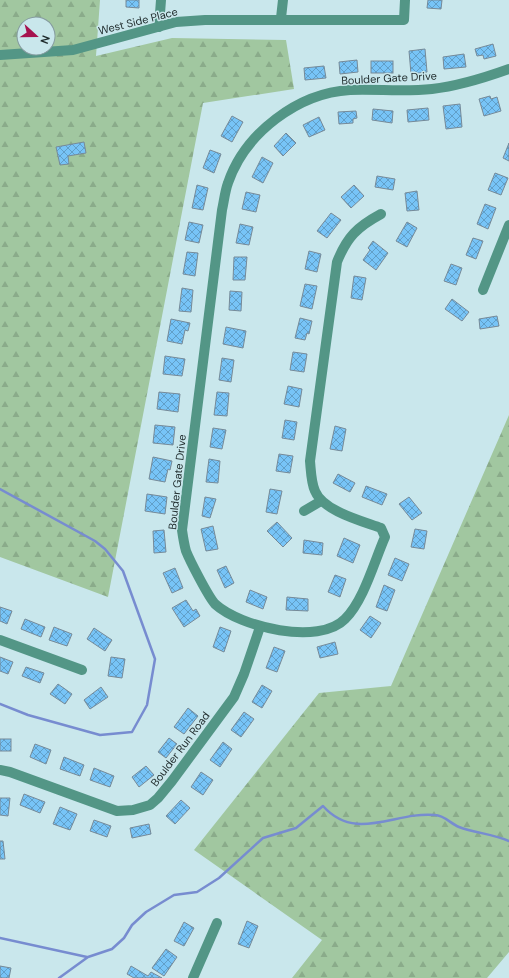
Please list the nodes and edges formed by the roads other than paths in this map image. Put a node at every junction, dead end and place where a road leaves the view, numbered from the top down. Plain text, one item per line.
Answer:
1 (161, 0) edge
2 (283, 0) edge
3 (405, 0) edge
4 (281, 18) junction
5 (159, 27) junction
6 (0, 55) edge
7 (509, 69) edge
8 (381, 214) dead end
9 (509, 225) edge
10 (483, 290) dead end
11 (320, 501) junction
12 (304, 511) dead end
13 (260, 627) junction
14 (0, 640) edge
15 (82, 670) dead end
16 (0, 770) edge
17 (217, 923) dead end
18 (193, 978) edge

1 - 5 street
2 - 4 street
3 - 4 street, West Side Place
4 - 5 street, West Side Place
5 - 6 street, West Side Place
7 - 13 street, Boulder Gate Drive
8 - 11 street
9 - 10 street
11 - 12 street
11 - 13 street, Boulder Gate Drive
13 - 16 street, Boulder Run Road
14 - 15 street
17 - 18 street

